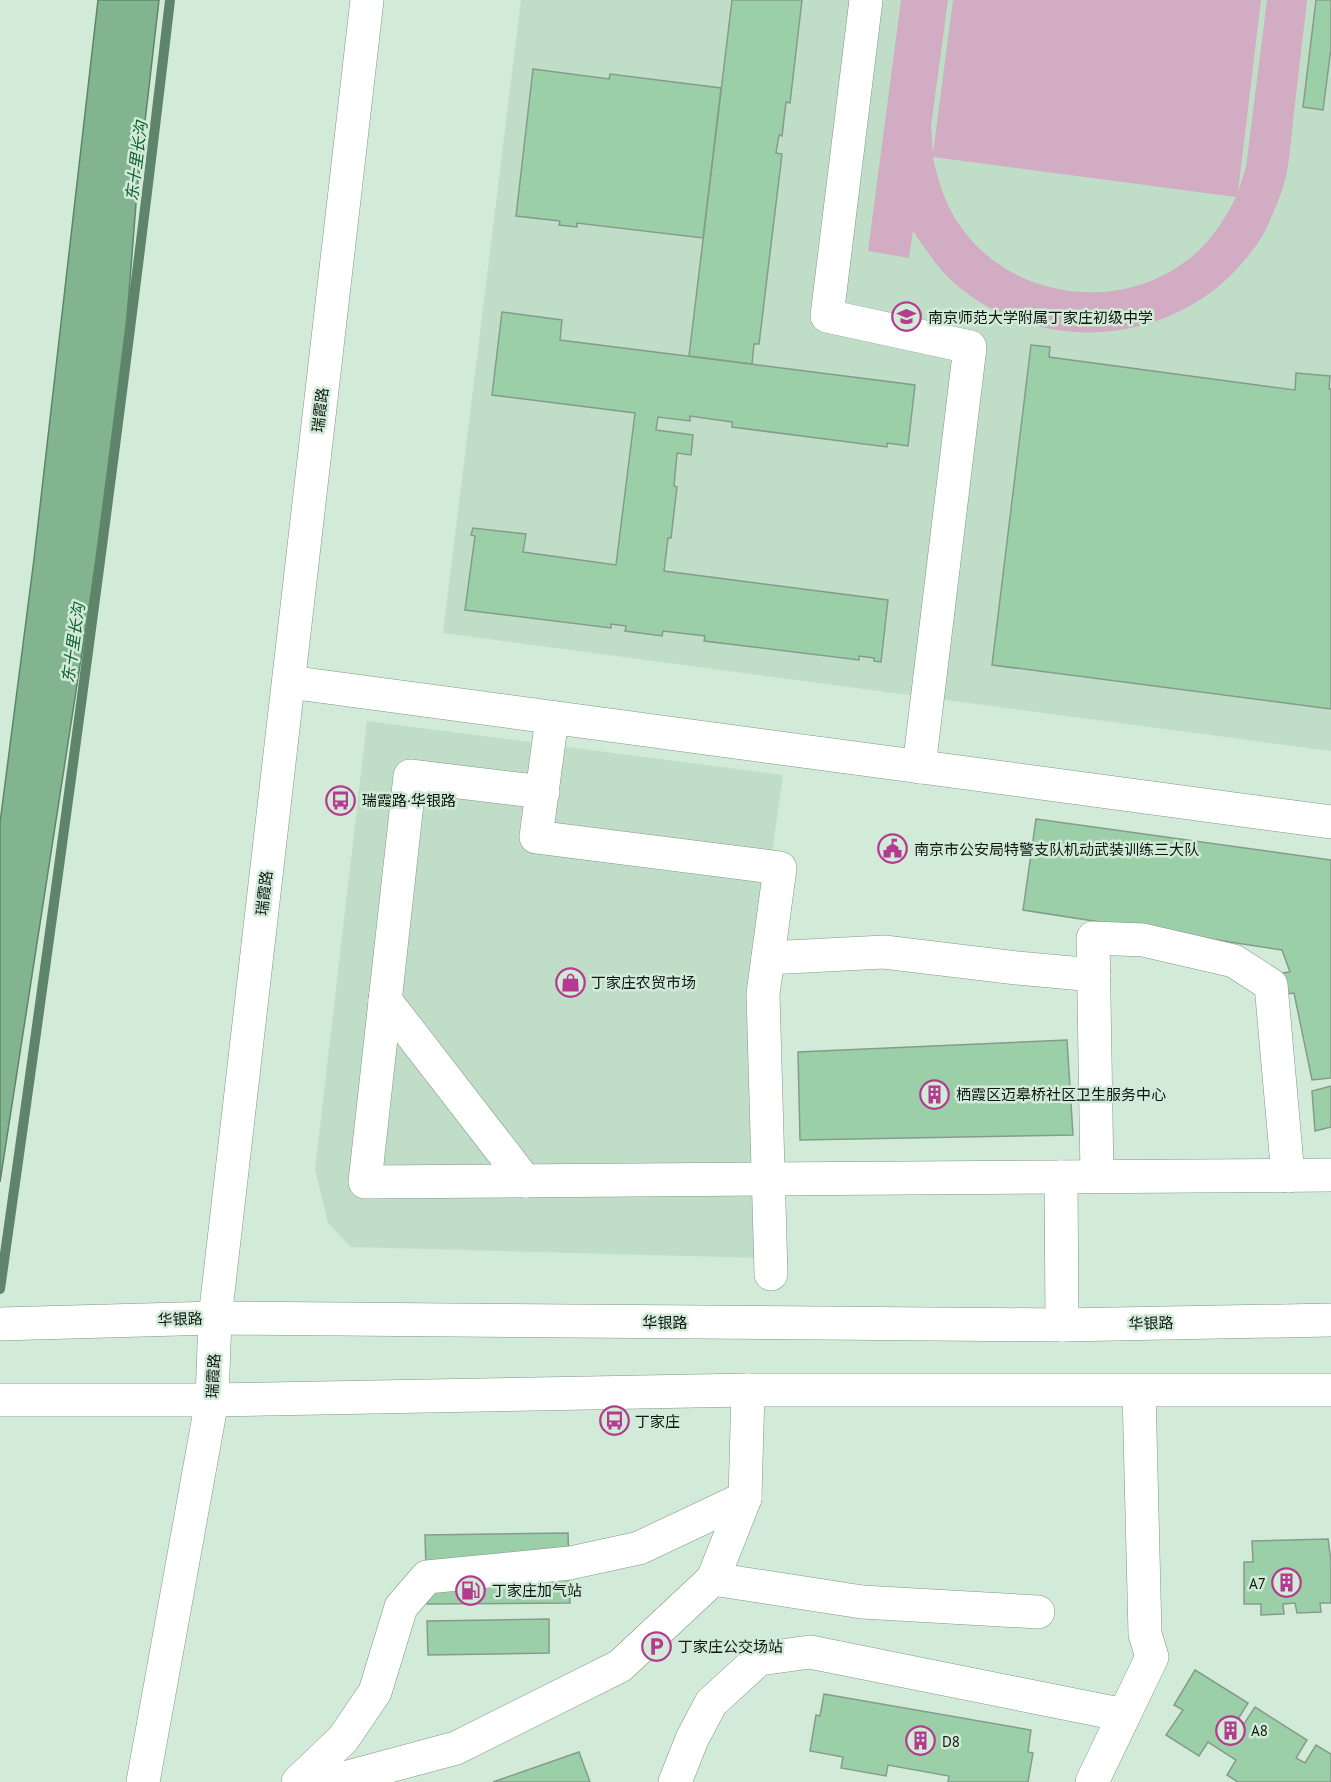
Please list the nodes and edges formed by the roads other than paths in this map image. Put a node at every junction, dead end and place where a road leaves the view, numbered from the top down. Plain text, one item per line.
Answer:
1 (367, 0) edge
2 (866, 0) edge
3 (289, 682) junction
4 (552, 717) junction
5 (919, 767) junction
6 (543, 792) junction
7 (1331, 822) edge
8 (768, 958) junction
9 (1094, 975) junction
10 (385, 1000) junction
11 (1331, 1175) edge
12 (1098, 1176) junction
13 (1288, 1176) junction
14 (1061, 1177) junction
15 (769, 1179) junction
16 (525, 1181) junction
17 (771, 1274) dead end
18 (215, 1318) junction
19 (1331, 1320) edge
20 (0, 1324) edge
21 (1062, 1325) junction
22 (748, 1390) junction
23 (1331, 1390) edge
24 (1139, 1391) junction
25 (15, 1399) edge
26 (212, 1400) junction
27 (745, 1498) junction
28 (713, 1579) junction
29 (1038, 1612) dead end
30 (1124, 1715) junction
31 (143, 1782) edge
32 (297, 1782) edge
33 (330, 1782) edge
34 (675, 1782) edge
35 (1092, 1782) edge

1 - 3 main road, 瑞霞路
2 - 5 main road
3 - 4 main road
3 - 18 main road, 瑞霞路
4 - 5 main road
4 - 6 main road
5 - 7 main road
6 - 8 main road
6 - 10 main road
8 - 9 main road
8 - 15 main road
9 - 12 main road
9 - 13 main road
10 - 16 main road
10 - 16 main road
11 - 13 main road
12 - 13 main road
12 - 14 main road
14 - 15 main road
14 - 21 main road
15 - 16 main road
15 - 17 main road
18 - 20 main road, 华银路
18 - 21 main road, 华银路
18 - 26 main road, 瑞霞路
19 - 21 main road, 华银路
22 - 24 main road
22 - 26 main road
22 - 27 main road
23 - 24 main road
24 - 30 main road
25 - 26 main road
26 - 31 main road, 瑞霞路
27 - 28 main road
27 - 32 main road
28 - 29 main road
28 - 33 main road
30 - 34 main road
30 - 35 main road

